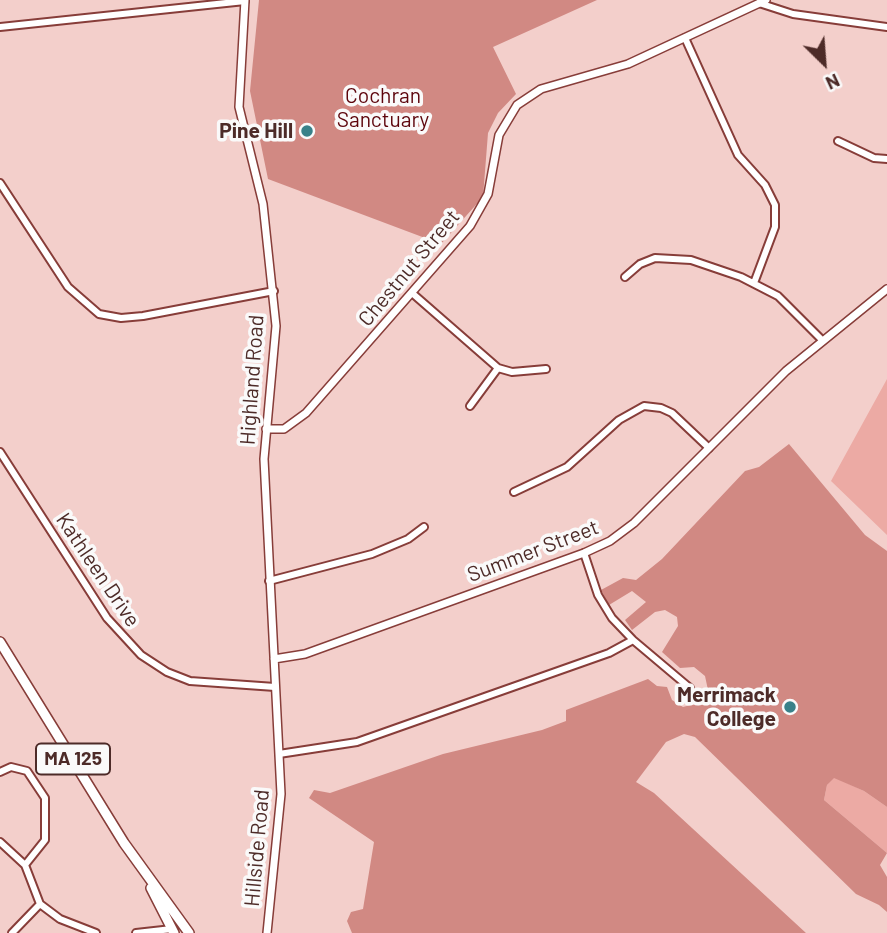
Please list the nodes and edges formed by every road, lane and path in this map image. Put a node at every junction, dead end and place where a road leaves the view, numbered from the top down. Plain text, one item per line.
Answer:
1 (245, 0) edge
2 (762, 2) edge
3 (0, 27) edge
4 (887, 27) edge
5 (685, 38) junction
6 (838, 141) dead end
7 (887, 159) edge
8 (0, 183) edge
9 (625, 277) dead end
10 (754, 283) junction
11 (887, 289) edge
12 (274, 291) junction
13 (412, 293) junction
14 (822, 340) junction
15 (498, 368) junction
16 (546, 369) dead end
17 (470, 406) dead end
18 (266, 429) junction
19 (709, 448) junction
20 (0, 452) edge
21 (514, 492) dead end
22 (424, 527) dead end
23 (584, 553) junction
24 (269, 580) junction
25 (633, 639) junction
26 (0, 642) edge
27 (274, 659) junction
28 (275, 687) junction
29 (690, 688) dead end
30 (279, 754) junction
31 (280, 767) joint
32 (0, 772) edge
33 (0, 842) edge
34 (25, 865) junction
35 (146, 877) junction
36 (40, 904) junction
37 (173, 931) edge
38 (12, 933) edge
39 (96, 933) edge
40 (136, 933) edge
41 (189, 933) edge
42 (267, 933) edge

1 - 3 street
1 - 12 street, Highland Road
2 - 4 street
2 - 5 street, Chestnut Street
5 - 10 street
5 - 13 street, Chestnut Street
6 - 7 street
8 - 12 street
9 - 10 street
10 - 14 street
11 - 14 street, Summer Street
12 - 18 street, Highland Road
13 - 15 street
13 - 18 street, Chestnut Street
14 - 19 street, Summer Street
15 - 16 street
15 - 17 street
18 - 24 street, Highland Road
19 - 21 street
19 - 23 street, Summer Street
20 - 28 street, Kathleen Drive
22 - 24 street
23 - 25 street
23 - 27 street, Summer Street
24 - 27 street, Highland Road
25 - 29 street
25 - 30 street
26 - 35 main road, MA 125
27 - 28 street, Highland Road
28 - 30 street, Highland Road
30 - 31 street, Highland Road
31 - 42 street, Hillside Road
32 - 34 street
33 - 34 street
34 - 36 street
35 - 37 main road, MA 125
35 - 41 main road, MA 125
36 - 38 street
36 - 39 street
37 - 40 street

